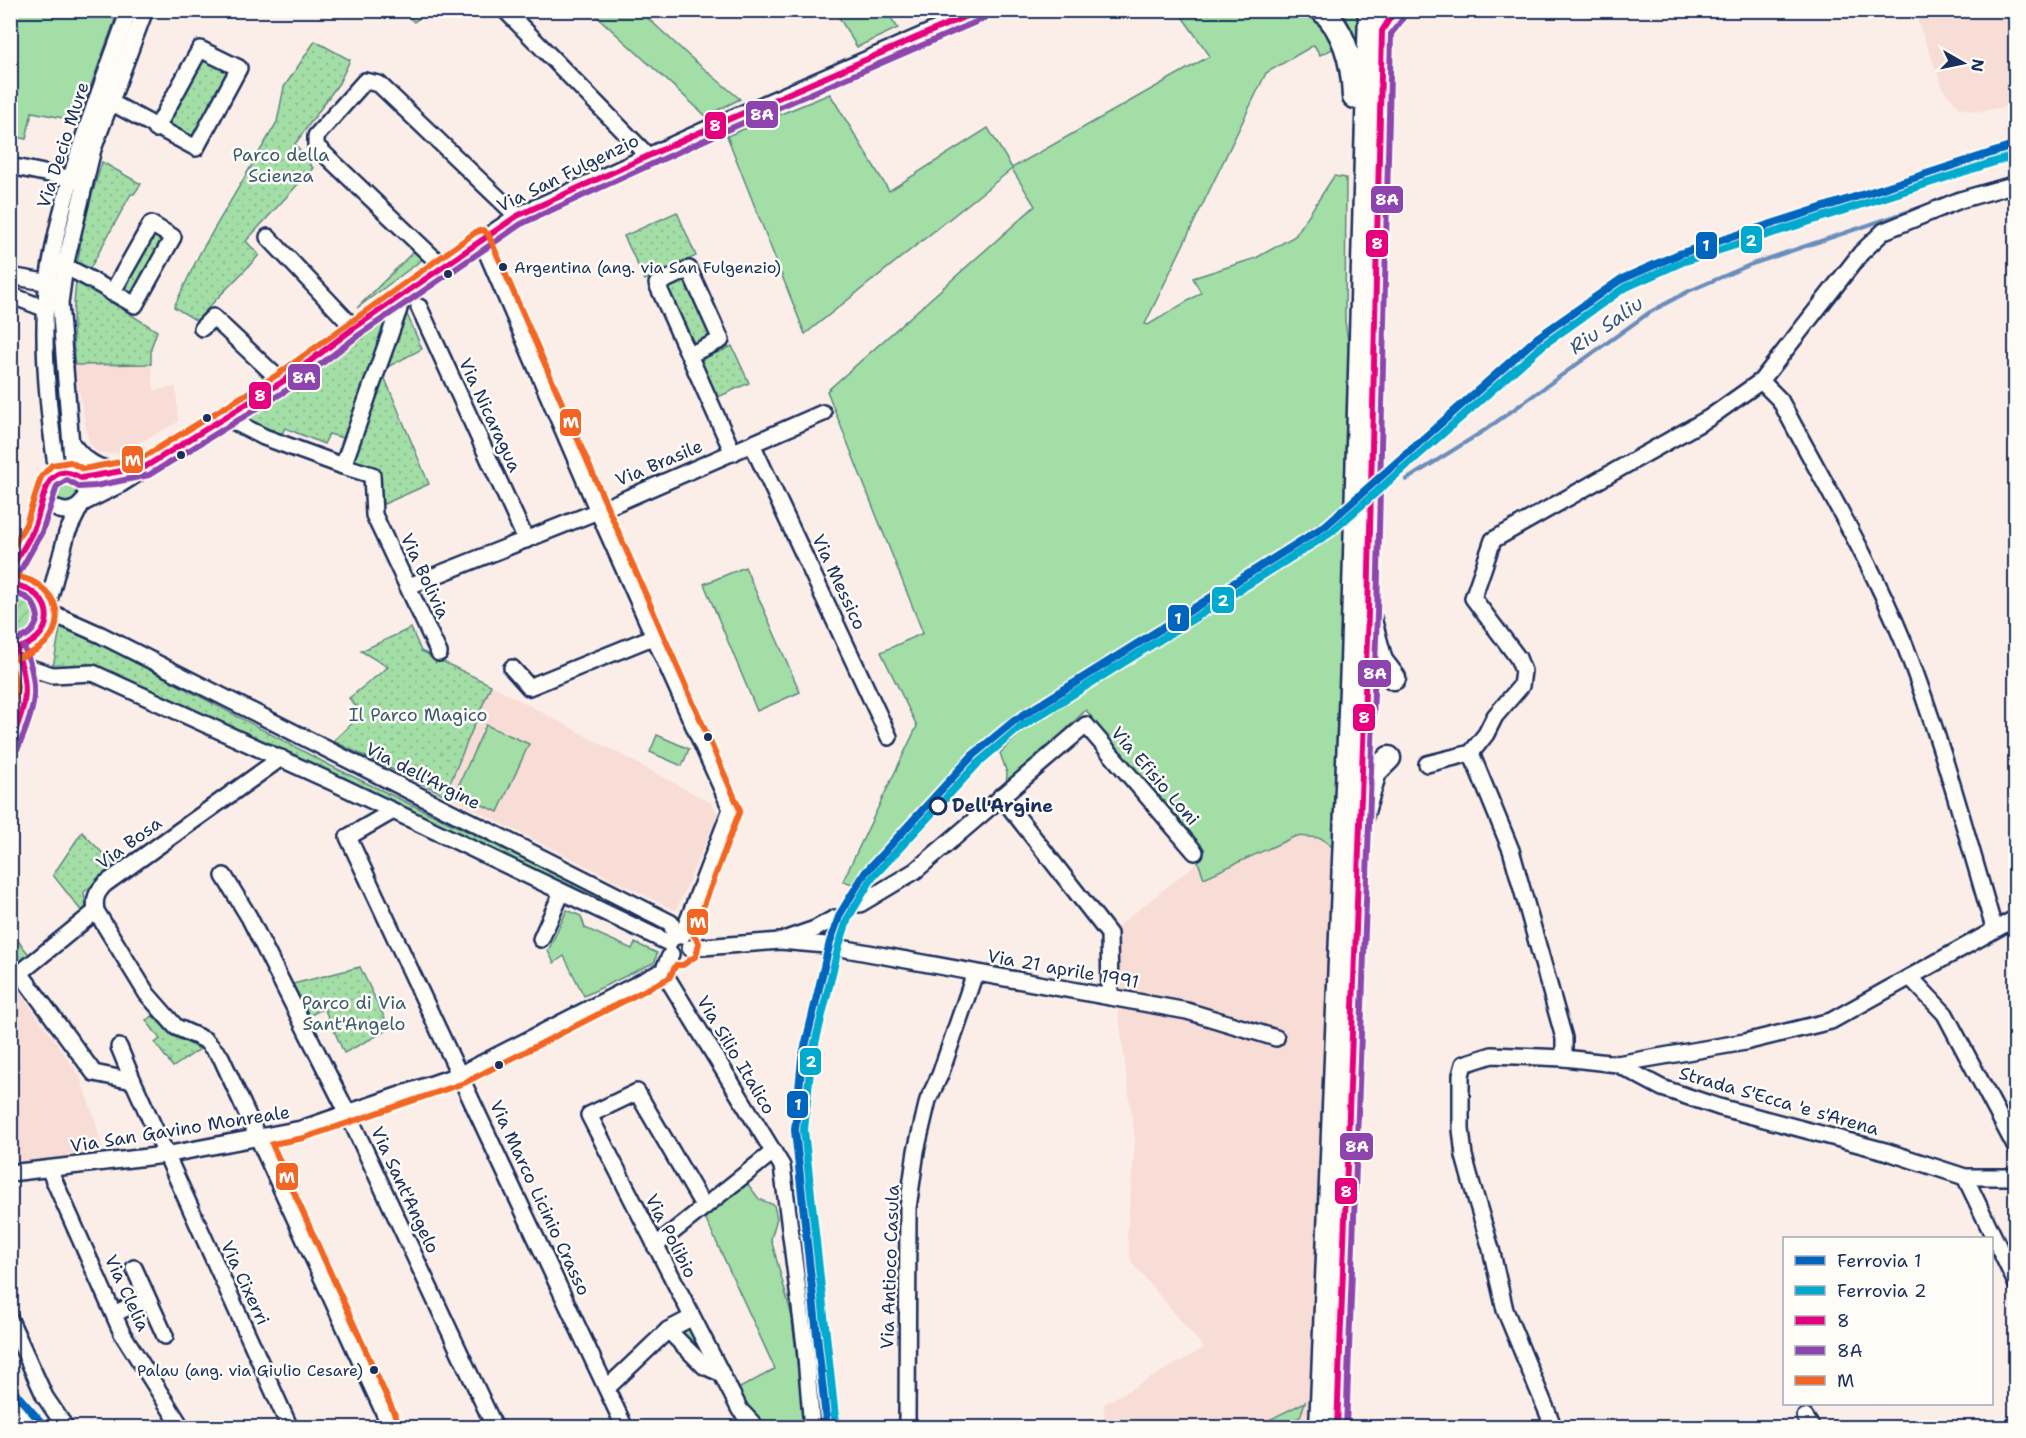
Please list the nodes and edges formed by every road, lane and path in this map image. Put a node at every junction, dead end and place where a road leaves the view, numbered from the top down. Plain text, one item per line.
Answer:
1 (129, 10) edge
2 (145, 10) edge
3 (504, 10) edge
4 (981, 10) edge
5 (1322, 10) edge
6 (1370, 10) edge
7 (1395, 10) edge
8 (1382, 21) edge
9 (104, 98) junction
10 (156, 129) junction
11 (648, 156) junction
12 (10, 166) edge
13 (76, 180) junction
14 (2016, 184) edge
15 (517, 216) junction
16 (1364, 216) junction
17 (268, 237) dead end
18 (481, 239) junction
19 (58, 264) junction
20 (442, 266) junction
21 (10, 276) edge
22 (55, 284) junction
23 (111, 293) junction
24 (10, 295) edge
25 (395, 300) junction
26 (419, 308) dead end
27 (46, 309) junction
28 (202, 328) dead end
29 (354, 328) junction
30 (688, 355) junction
31 (1761, 381) junction
32 (282, 382) junction
33 (823, 413) dead end
34 (227, 418) junction
35 (72, 444) junction
36 (752, 444) junction
37 (733, 453) junction
38 (343, 466) junction
39 (145, 467) junction
40 (125, 470) junction
41 (77, 475) junction
42 (1363, 478) junction
43 (52, 479) junction
44 (82, 504) junction
45 (597, 511) junction
46 (1361, 515) junction
47 (526, 540) junction
48 (10, 572) edge
49 (10, 584) edge
50 (408, 586) junction
51 (47, 610) junction
52 (1368, 613) junction
53 (655, 636) junction
54 (13, 650) edge
55 (439, 653) dead end
56 (24, 666) junction
57 (512, 668) dead end
58 (1394, 678) dead end
59 (889, 737) dead end
60 (10, 744) edge
61 (1471, 753) junction
62 (281, 758) junction
63 (1389, 758) dead end
64 (1427, 764) dead end
65 (1000, 796) junction
66 (393, 811) junction
67 (1360, 821) junction
68 (1195, 852) dead end
69 (224, 876) dead end
70 (562, 892) junction
71 (860, 904) tunnel mouth
72 (96, 912) junction
73 (835, 918) tunnel mouth
74 (2016, 918) edge
75 (1994, 928) junction
76 (541, 939) dead end
77 (780, 940) junction
78 (677, 944) junction
79 (826, 945) dead end
80 (841, 948) dead end
81 (663, 971) junction
82 (975, 973) junction
83 (15, 975) edge
84 (1910, 977) junction
85 (1110, 997) junction
86 (1276, 1038) dead end
87 (119, 1047) dead end
88 (1564, 1058) junction
89 (1617, 1064) junction
90 (461, 1074) junction
91 (133, 1080) junction
92 (348, 1113) junction
93 (259, 1138) junction
94 (2016, 1148) edge
95 (773, 1152) junction
96 (165, 1155) junction
97 (49, 1169) junction
98 (10, 1173) edge
99 (1965, 1177) junction
100 (2016, 1177) edge
101 (704, 1207) junction
102 (655, 1246) junction
103 (134, 1268) dead end
104 (2016, 1283) edge
105 (147, 1298) junction
106 (114, 1314) junction
107 (691, 1318) junction
108 (11, 1325) edge
109 (668, 1330) junction
110 (165, 1336) dead end
111 (720, 1373) junction
112 (607, 1388) junction
113 (10, 1398) edge
114 (37, 1428) edge
115 (66, 1428) edge
116 (182, 1428) edge
117 (291, 1428) edge
118 (391, 1428) edge
119 (495, 1428) edge
120 (625, 1428) edge
121 (757, 1428) edge
122 (812, 1428) edge
123 (907, 1428) edge
124 (1321, 1428) edge
125 (1337, 1428) edge
126 (1554, 1428) edge

1 - 9 street, Via Decio Mure
2 - 9 street, Via Decio Mure
3 - 11 street
4 - 11 street, Via San Fulgenzio
5 - 16 highway
6 - 16 highway
7 - 8 highway
8 - 42 highway
9 - 10 street
9 - 13 street, Via Decio Mure
10 - 10 street
11 - 15 street, Via San Fulgenzio
12 - 13 street
13 - 19 street, Via Decio Mure
14 - 31 street
15 - 18 street, Via San Fulgenzio
15 - 20 street
16 - 42 highway
17 - 29 street
18 - 20 street, Via San Fulgenzio
18 - 45 street
19 - 22 street, Via Decio Mure
19 - 23 street
20 - 25 street, Via San Fulgenzio
21 - 22 street
22 - 27 street, Via Decio Mure
22 - 35 street, Via Decio Mure
23 - 23 street
24 - 27 street
25 - 29 street, Via San Fulgenzio
25 - 38 street
26 - 47 street, Via Nicaragua
27 - 43 street, Via Decio Mure
28 - 32 street
29 - 32 street, Via San Fulgenzio
30 - 30 street
30 - 37 street
31 - 61 street
31 - 75 street
32 - 34 street, Via San Fulgenzio
33 - 36 street, Via Brasile
34 - 38 street
34 - 39 street, Via San Fulgenzio
35 - 40 street
35 - 41 street, Via Decio Mure
36 - 37 street, Via Brasile
36 - 59 street, Via Messico
37 - 45 street, Via Brasile
38 - 50 street, Via Bolivia
39 - 40 street, Via San Fulgenzio
39 - 44 street, Via San Fulgenzio
40 - 41 street, Via San Fulgenzio
41 - 43 street
41 - 44 street
42 - 46 highway
43 - 44 street
43 - 48 street
44 - 51 street
45 - 47 street, Via Brasile
45 - 53 street
46 - 52 highway
46 - 124 highway
47 - 50 street, Via Brasile
49 - 51 street
50 - 55 street, Via Bolivia
51 - 54 street
51 - 78 street, Via dell'Argine
52 - 58 highway
52 - 67 highway
53 - 57 street
53 - 78 street
54 - 56 street
56 - 60 street
56 - 62 street
61 - 64 street
61 - 88 street
62 - 66 street
62 - 72 street, Via Bosa
63 - 67 highway
65 - 68 street, Via Efisio Loni
65 - 71 street
65 - 85 street
66 - 70 street
66 - 90 street, Via Marco Licinio Crasso
67 - 125 highway
69 - 92 street, Via Sant'Angelo
70 - 76 street
70 - 78 street
72 - 83 street
72 - 93 street
73 - 77 street
74 - 75 street
75 - 84 street
77 - 78 street
77 - 79 street
78 - 81 street
80 - 82 street, Via 21 aprile 1991
81 - 90 street, Via San Gavino Monreale
81 - 95 street, Via Silio Italico
82 - 85 street, Via 21 aprile 1991
82 - 123 street, Via Antioco Casula
83 - 91 street
84 - 89 street
84 - 94 street
85 - 86 street, Via 21 aprile 1991
87 - 91 street, Via Cixerri
88 - 89 street, Strada S'Ecca 'e s'Arena
88 - 126 street, Strada S'Ecca 'e s'Arena
89 - 99 street, Strada S'Ecca 'e s'Arena
90 - 92 street, Via San Gavino Monreale
90 - 112 street, Via Marco Licinio Crasso
91 - 96 street, Via Cixerri
92 - 93 street, Via San Gavino Monreale
92 - 119 street, Via Sant'Angelo
93 - 96 street, Via San Gavino Monreale
93 - 118 street
95 - 101 street
95 - 122 street, Via Silio Italico
96 - 97 street, Via San Gavino Monreale
96 - 117 street, Via Cixerri
97 - 98 street, Via San Gavino Monreale
97 - 106 street, Via Clelia
99 - 100 street, Strada S'Ecca 'e s'Arena
99 - 104 street
101 - 102 street
101 - 102 street, Via Polibio
102 - 107 street, Via Polibio
103 - 105 street
105 - 106 street
105 - 110 street
106 - 116 street, Via Clelia
107 - 109 street
107 - 111 street, Via Polibio
108 - 115 street
109 - 111 street, Via Polibio
109 - 112 street
111 - 121 street, Via Polibio
112 - 120 street, Via Marco Licinio Crasso
113 - 114 street

